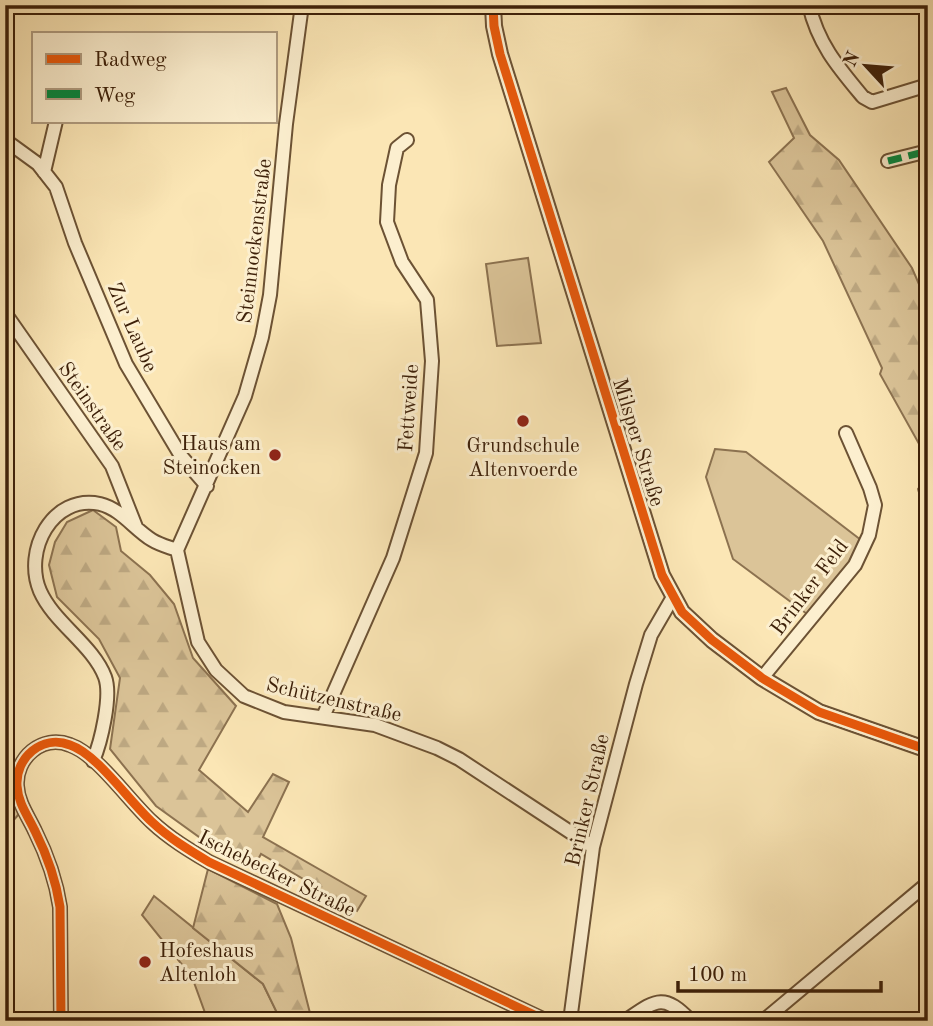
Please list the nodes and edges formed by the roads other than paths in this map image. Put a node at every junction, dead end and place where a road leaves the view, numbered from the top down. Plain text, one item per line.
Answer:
1 (302, 5) edge
2 (493, 5) edge
3 (809, 5) edge
4 (928, 85) edge
5 (56, 122) edge
6 (5, 140) edge
7 (407, 140) dead end
8 (928, 150) edge
9 (888, 161) dead end
10 (44, 172) junction
11 (5, 313) edge
12 (846, 433) dead end
13 (207, 486) junction
14 (136, 528) junction
15 (177, 550) junction
16 (673, 597) junction
17 (762, 678) junction
18 (323, 717) junction
19 (928, 750) edge
20 (93, 761) junction
21 (593, 847) junction
22 (928, 883) edge
23 (61, 1021) edge
24 (547, 1021) edge
25 (570, 1021) edge
26 (625, 1021) edge
27 (691, 1021) edge
28 (763, 1021) edge

1 - 13 street, Steinnockenstraße
2 - 16 street, Milsper Straße
3 - 4 street
5 - 10 street
6 - 10 street, Zur Laube
7 - 18 street, Fettweide
8 - 9 street
10 - 13 street, Zur Laube
11 - 14 street, Steinstraße
12 - 17 street, Brinker Feld
13 - 15 street, Steinnockenstraße
14 - 15 street
14 - 20 street
15 - 18 street, Schützenstraße
16 - 17 street, Milsper Straße
16 - 21 street, Brinker Straße
17 - 19 street, Milsper Straße
18 - 21 street, Schützenstraße
20 - 23 street, Ischebecker Straße
20 - 24 street, Ischebecker Straße
21 - 25 street, Brinker Straße
22 - 28 street
26 - 27 street

